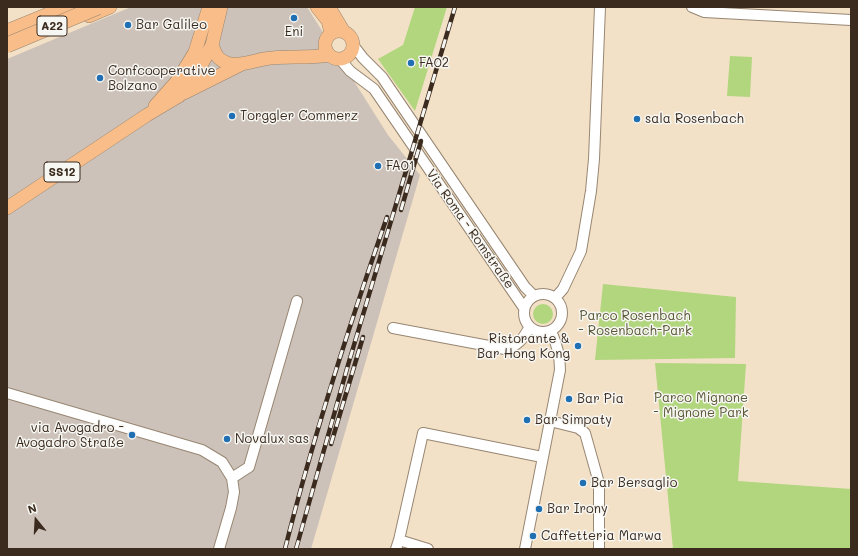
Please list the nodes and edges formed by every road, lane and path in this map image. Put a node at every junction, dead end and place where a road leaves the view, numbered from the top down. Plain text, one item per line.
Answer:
1 (68, 7) edge
2 (79, 7) edge
3 (98, 7) edge
4 (110, 7) edge
5 (209, 7) edge
6 (221, 7) edge
7 (317, 7) edge
8 (329, 7) edge
9 (600, 7) edge
10 (692, 7) edge
11 (704, 10) edge
12 (851, 20) edge
13 (7, 32) edge
14 (51, 33) junction
15 (338, 33) junction
16 (212, 45) junction
17 (353, 45) junction
18 (7, 46) edge
19 (7, 52) edge
20 (334, 57) junction
21 (244, 64) junction
22 (179, 96) junction
23 (147, 115) junction
24 (7, 208) edge
25 (534, 296) junction
26 (555, 298) junction
27 (297, 301) dead end
28 (524, 308) junction
29 (393, 328) dead end
30 (529, 328) junction
31 (551, 331) junction
32 (7, 393) edge
33 (550, 421) junction
34 (542, 457) junction
35 (232, 478) junction
36 (397, 544) edge
37 (219, 549) edge
38 (428, 549) edge
39 (525, 549) edge
40 (599, 549) edge

1 - 13 highway, A22
2 - 14 main road
3 - 18 highway, A22, bridge
4 - 14 main road
5 - 23 main road
6 - 16 main road, SS12
7 - 15 main road, Via Roma - Romstraße
8 - 15 main road, Via Roma - Romstraße
9 - 26 street
10 - 11 street
11 - 12 street
14 - 19 main road
15 - 17 main road, Via Roma - Romstraße
15 - 20 main road
16 - 21 main road
16 - 22 main road, SS12
17 - 20 main road
17 - 25 street, Via Roma - Romstraße
20 - 21 main road
20 - 28 street, Via Roma - Romstraße
21 - 22 main road
22 - 23 main road, SS12
23 - 24 main road, SS12
25 - 26 street
25 - 28 street
26 - 31 street
27 - 35 street
28 - 30 street
29 - 30 street
30 - 31 street
31 - 33 street
32 - 35 street
33 - 34 street
33 - 40 street
34 - 36 street
34 - 39 street
35 - 37 street
36 - 38 street

